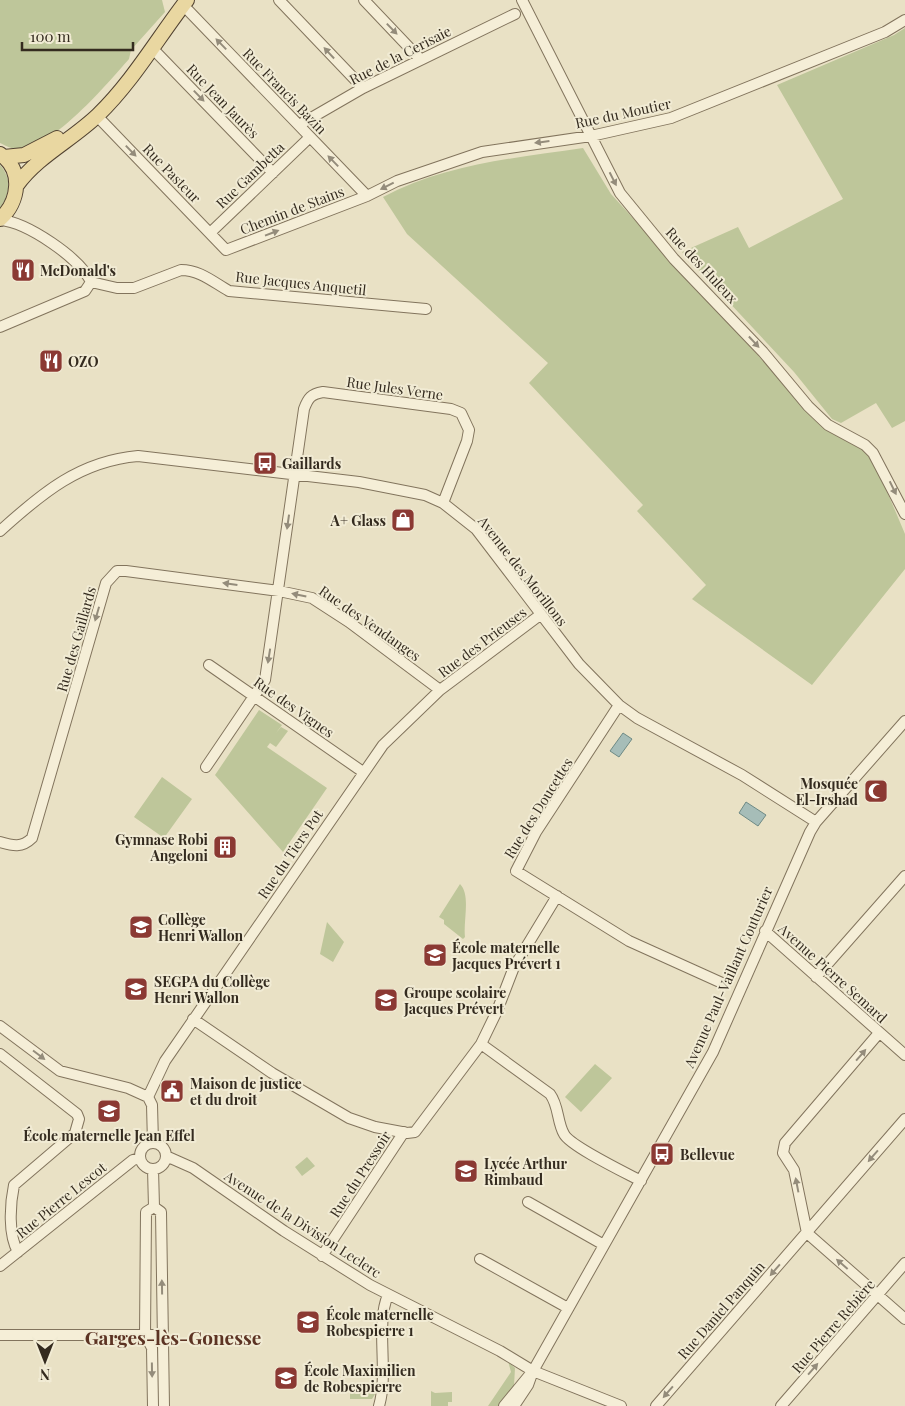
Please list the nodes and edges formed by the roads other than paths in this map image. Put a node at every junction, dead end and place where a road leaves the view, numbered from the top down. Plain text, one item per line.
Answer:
1 (279, 0) edge
2 (364, 0) edge
3 (522, 0) edge
4 (182, 5) edge
5 (516, 14) dead end
6 (905, 20) edge
7 (168, 25) junction
8 (153, 49) junction
9 (420, 59) junction
10 (363, 88) junction
11 (97, 116) junction
12 (298, 125) junction
13 (591, 136) junction
14 (310, 137) junction
15 (2, 155) edge
16 (273, 173) junction
17 (17, 184) junction
18 (367, 196) junction
19 (14, 201) junction
20 (0, 219) edge
21 (23, 225) junction
22 (210, 233) junction
23 (226, 250) joint
24 (91, 282) junction
25 (426, 309) dead end
26 (0, 327) edge
27 (294, 474) junction
28 (443, 503) junction
29 (905, 514) edge
30 (0, 531) edge
31 (278, 591) junction
32 (540, 615) junction
33 (209, 666) dead end
34 (440, 690) junction
35 (255, 697) junction
36 (619, 705) junction
37 (905, 722) edge
38 (206, 767) dead end
39 (363, 772) junction
40 (816, 822) junction
41 (0, 842) edge
42 (905, 876) edge
43 (557, 896) junction
44 (765, 931) junction
45 (816, 977) junction
46 (722, 983) dead end
47 (193, 1019) junction
48 (0, 1026) edge
49 (880, 1033) junction
50 (481, 1044) junction
51 (0, 1054) edge
52 (905, 1055) edge
53 (148, 1097) junction
54 (905, 1119) edge
55 (404, 1132) junction
56 (153, 1143) junction
57 (166, 1156) junction
58 (140, 1158) junction
59 (153, 1169) junction
60 (641, 1181) junction
61 (528, 1202) dead end
62 (154, 1207) junction
63 (807, 1233) junction
64 (604, 1245) junction
65 (18, 1252) junction
66 (322, 1256) junction
67 (480, 1258) dead end
68 (905, 1264) edge
69 (0, 1266) edge
70 (388, 1295) junction
71 (878, 1295) junction
72 (568, 1308) junction
73 (905, 1319) edge
74 (0, 1335) edge
75 (145, 1335) junction
76 (163, 1335) junction
77 (533, 1371) junction
78 (153, 1406) edge
79 (164, 1406) edge
80 (379, 1406) edge
81 (504, 1406) edge
82 (514, 1406) edge
83 (622, 1406) edge
84 (656, 1406) edge
85 (781, 1406) edge

10 -> 1 street
2 -> 9 street
3 - 13 street, Rue des Huleux
4 - 7 main road
12 -> 4 street, Rue Francis Bazin
5 - 9 street, Rue de la Cerisaie
6 - 13 street, Rue du Moutier
7 - 8 main road
7 - 15 main road
8 - 11 main road
8 -> 16 street, Rue Jean Jaurès
9 - 10 street, Rue de la Cerisaie
10 - 12 street, Rue de la Cerisaie
11 - 17 main road
11 -> 22 street, Rue Pasteur
12 - 14 street, Rue Francis Bazin
13 -> 18 street, Rue du Moutier
13 -> 29 street, Rue des Huleux
14 - 16 street, Rue Gambetta
18 -> 14 street, Rue Francis Bazin
15 - 17 main road
16 - 22 street, Rue Gambetta
17 - 19 main road
23 -> 18 street, Chemin de Stains
19 - 20 main road
19 - 21 street
20 - 21 street
21 - 24 street
22 - 23 street, Rue Pasteur
24 - 25 street, Rue Jacques Anquetil
24 - 26 street
27 - 28 street, Avenue des Morillons
27 - 28 street, Rue Jules Verne
27 - 30 street, Avenue des Morillons
27 -> 31 street
28 - 32 street, Avenue des Morillons
34 -> 31 street, Rue des Vendanges
31 -> 35 street
31 -> 41 street, Rue des Gaillards
32 - 34 street, Rue des Prieuses
32 - 36 street, Avenue des Morillons
33 - 35 street, Rue des Vignes
34 - 39 street, Rue du Tiers Pot
35 - 38 street
35 - 39 street, Rue des Vignes
36 - 40 street, Avenue des Morillons
36 - 43 street, Rue des Doucettes
37 - 40 street, Avenue Paul-Vaillant Couturier
39 - 47 street, Rue du Tiers Pot
40 - 44 street, Avenue Paul-Vaillant Couturier
42 - 45 street
43 - 46 street
43 - 50 street
44 - 45 street, Avenue Pierre Semard
44 - 60 street, Avenue Paul-Vaillant Couturier
45 - 49 street, Avenue Pierre Semard
47 - 53 street, Rue du Tiers Pot
47 - 55 street
48 -> 53 street
49 - 52 street, Avenue Pierre Semard
63 -> 49 street
50 - 55 street
50 - 60 street
51 - 65 street
53 - 56 street
54 -> 63 street, Rue Daniel Panquin
55 - 66 street, Rue du Pressoir
56 - 57 street
56 - 58 street
57 - 59 street
57 - 66 street, Avenue de la Division Leclerc
58 - 59 street
58 - 65 street, Rue Pierre Lescot
59 - 62 street
60 - 64 street, Avenue Paul-Vaillant Couturier
61 - 64 street
62 - 75 street
76 -> 62 street
71 -> 63 street
63 -> 84 street, Rue Daniel Panquin
64 - 72 street, Avenue Paul-Vaillant Couturier
65 - 69 street, Rue Pierre Lescot
66 - 70 street, Avenue de la Division Leclerc
67 - 72 street
68 - 71 street, Rue Pierre Rebière
70 - 77 street, Avenue de la Division Leclerc
70 - 80 street
71 - 73 street
85 -> 71 street, Rue Pierre Rebière
72 - 77 street, Avenue Paul-Vaillant Couturier
74 - 75 street
75 - 76 street
75 -> 78 street
76 - 79 street
77 - 81 street
77 - 82 street
77 - 83 street, Avenue de la Division Leclerc

